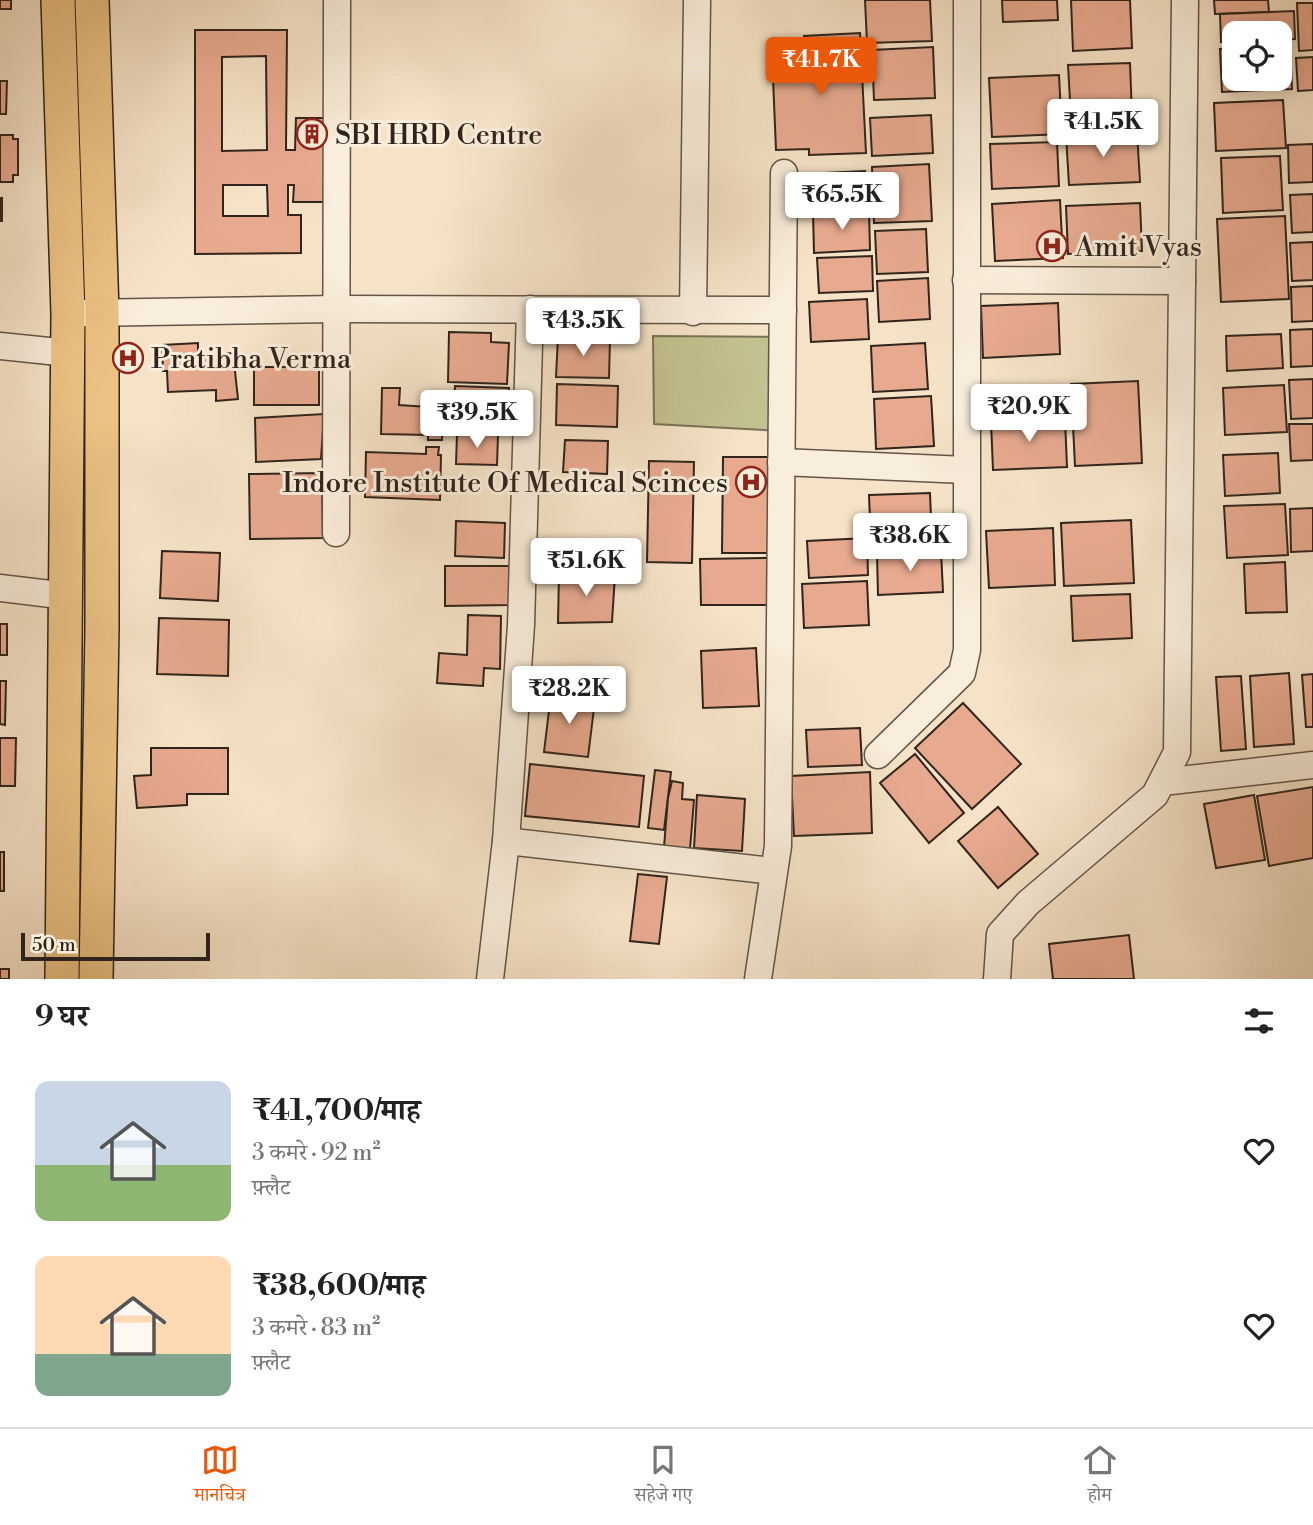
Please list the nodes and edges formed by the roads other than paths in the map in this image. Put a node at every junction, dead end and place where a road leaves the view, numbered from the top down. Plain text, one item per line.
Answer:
1 (58, 0) edge
2 (92, 0) edge
3 (337, 0) edge
4 (697, 0) edge
5 (967, 0) edge
6 (1185, 0) edge
7 (783, 173) dead end
8 (966, 280) junction
9 (1182, 281) junction
10 (336, 309) junction
11 (530, 309) junction
12 (783, 310) junction
13 (693, 312) junction
14 (102, 313) junction
15 (68, 314) junction
16 (0, 345) edge
17 (68, 353) junction
18 (781, 462) junction
19 (966, 470) junction
20 (336, 533) dead end
21 (0, 588) edge
22 (66, 596) junction
23 (878, 755) dead end
24 (1313, 765) edge
25 (1162, 782) junction
26 (506, 841) junction
27 (773, 871) junction
28 (62, 979) edge
29 (96, 979) edge
30 (490, 979) edge
31 (758, 979) edge
32 (997, 979) edge

1 - 15 main road
2 - 14 main road
3 - 10 street
4 - 13 street
5 - 8 street
6 - 9 street
7 - 12 street
8 - 9 street
8 - 19 street
9 - 25 street
10 - 11 street
10 - 14 street
10 - 20 street
11 - 13 street
11 - 26 street
12 - 13 street
12 - 18 street
14 - 15 street
14 - 29 main road
15 - 17 main road
16 - 17 street
17 - 22 main road
18 - 19 street
18 - 27 street
19 - 23 street
21 - 22 street
22 - 28 main road
24 - 25 street
25 - 32 street
26 - 27 street
26 - 30 street
27 - 31 street

